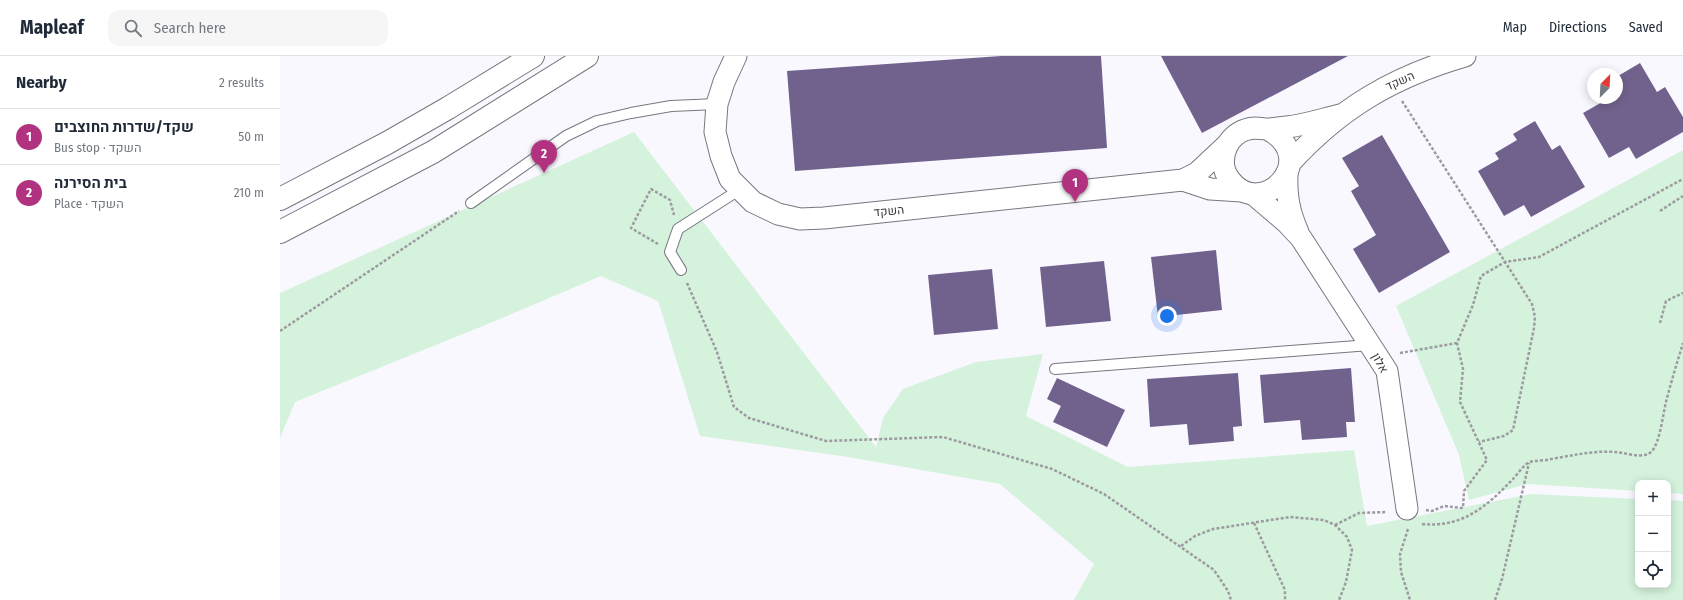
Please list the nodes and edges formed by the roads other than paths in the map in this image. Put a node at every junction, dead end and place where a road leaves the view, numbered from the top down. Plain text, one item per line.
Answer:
1 (533, 56) edge
2 (587, 56) edge
3 (1464, 56) edge
4 (736, 58) edge
5 (717, 104) junction
6 (1340, 115) junction
7 (1267, 129) junction
8 (1228, 144) junction
9 (1288, 168) junction
10 (1183, 180) junction
11 (306, 185) junction
12 (280, 188) edge
13 (740, 190) junction
14 (1248, 192) junction
15 (280, 199) edge
16 (472, 203) road end
17 (280, 232) edge
18 (1300, 238) junction
19 (681, 270) road end
20 (1370, 345) junction
21 (1055, 369) dead end
22 (1411, 518) road end

1 - 11 main road
2 - 17 main road
3 - 6 street, השקד
4 - 5 street, השקד
5 - 13 street, השקד
5 - 16 lane
6 - 7 street, השקד
6 - 9 street, השקד
7 - 8 street
7 - 9 street
8 - 10 street, השקד
8 - 14 street
9 - 14 street
9 - 18 street, אלון
10 - 13 street, השקד
10 - 14 street, השקד
11 - 12 main road
11 - 15 main road
13 - 19 lane
14 - 18 street, אלון
18 - 20 street, אלון
20 - 21 lane
20 - 22 street, אלון

